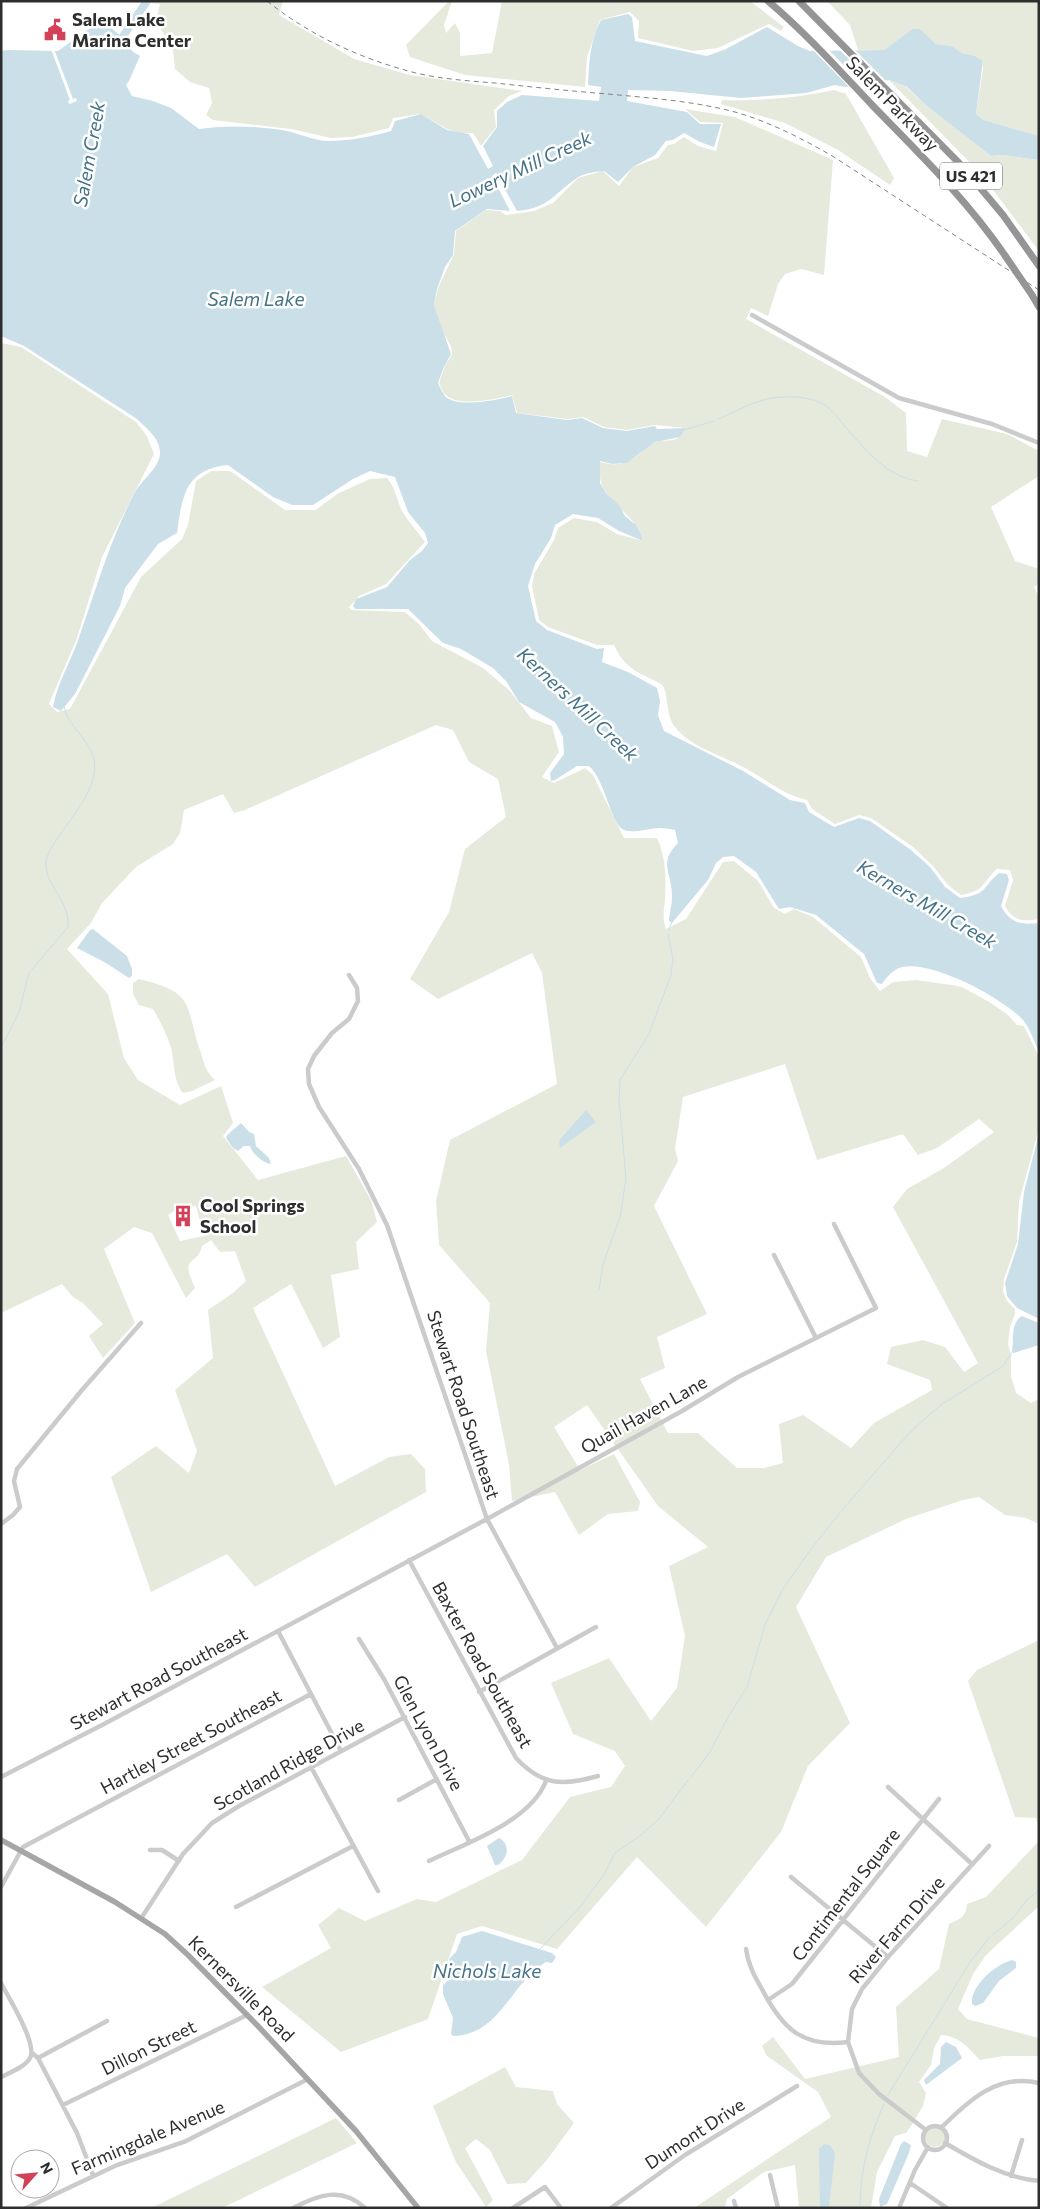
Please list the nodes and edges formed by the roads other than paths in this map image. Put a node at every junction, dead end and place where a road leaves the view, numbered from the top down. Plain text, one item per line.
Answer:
1 (768, 1) edge
2 (799, 1) edge
3 (1039, 266) edge
4 (1039, 307) edge
5 (752, 315) dead end
6 (1039, 443) edge
7 (349, 975) dead end
8 (834, 1224) dead end
9 (774, 1256) dead end
10 (141, 1323) dead end
11 (816, 1338) junction
12 (487, 1519) junction
13 (1, 1524) edge
14 (409, 1560) junction
15 (596, 1627) dead end
16 (278, 1631) junction
17 (358, 1639) dead end
18 (557, 1648) junction
19 (479, 1692) junction
20 (312, 1694) junction
21 (405, 1717) junction
22 (341, 1751) junction
23 (311, 1767) junction
24 (598, 1776) dead end
25 (1, 1777) edge
26 (437, 1779) junction
27 (546, 1781) junction
28 (888, 1787) dead end
29 (939, 1799) dead end
30 (399, 1800) dead end
31 (923, 1818) junction
32 (1, 1840) edge
33 (470, 1841) junction
34 (353, 1846) junction
35 (989, 1846) dead end
36 (150, 1850) dead end
37 (21, 1851) junction
38 (178, 1861) junction
39 (429, 1861) dead end
40 (972, 1864) junction
41 (791, 1877) dead end
42 (1, 1887) edge
43 (378, 1891) dead end
44 (236, 1907) dead end
45 (142, 1918) junction
46 (843, 1920) junction
47 (746, 1949) dead end
48 (888, 1957) junction
49 (1, 1983) edge
50 (768, 2000) junction
51 (247, 2015) junction
52 (107, 2021) dead end
53 (848, 2042) junction
54 (32, 2053) junction
55 (38, 2058) junction
56 (1, 2077) edge
57 (308, 2079) junction
58 (1039, 2083) edge
59 (797, 2086) dead end
60 (62, 2105) junction
61 (941, 2128) junction
62 (926, 2130) junction
63 (1022, 2140) dead end
64 (945, 2143) junction
65 (928, 2147) junction
66 (93, 2175) junction
67 (770, 2175) dead end
68 (1011, 2176) junction
69 (1039, 2181) edge
70 (910, 2183) junction
71 (734, 2201) dead end
72 (26, 2208) edge
73 (293, 2208) edge
74 (365, 2208) edge
75 (418, 2208) edge
76 (513, 2208) edge
77 (561, 2208) edge
78 (611, 2208) edge
79 (736, 2208) edge
80 (778, 2208) edge
81 (899, 2208) edge
82 (947, 2208) edge

1 - 4 highway, Salem Parkway / US 421, bridge
2 - 3 highway, Salem Parkway / US 421
5 - 6 street
7 - 12 street, Stewart Road Southeast
8 - 11 street, Quail Haven Lane
9 - 11 street
10 - 13 street
11 - 12 street, Quail Haven Lane
12 - 14 street, Stewart Road Southeast
12 - 18 street
14 - 16 street, Stewart Road Southeast
14 - 19 street, Baxter Road Southeast
15 - 18 street
16 - 20 street
16 - 25 street, Stewart Road Southeast
17 - 21 street, Glen Lyon Drive
18 - 19 street
19 - 27 street, Baxter Road Southeast
20 - 22 street
20 - 37 street, Hartley Street Southeast
21 - 22 street, Scotland Ridge Drive
21 - 26 street, Glen Lyon Drive
22 - 23 street, Scotland Ridge Drive
23 - 34 street
23 - 38 street, Scotland Ridge Drive
24 - 27 street
26 - 30 street
26 - 33 street, Glen Lyon Drive
27 - 33 street
28 - 31 street
29 - 31 street, Contimental Square
31 - 40 street
31 - 46 street, Contimental Square
32 - 37 main road, Kernersville Road
33 - 39 street
34 - 43 street
34 - 44 street
35 - 40 street, River Farm Drive
36 - 38 street
37 - 42 street
37 - 45 main road, Kernersville Road
38 - 45 street, Scotland Ridge Drive
40 - 48 street, River Farm Drive
41 - 46 street
45 - 51 main road, Kernersville Road
46 - 48 street
46 - 50 street, Contimental Square
47 - 50 street
48 - 53 street, River Farm Drive
49 - 54 street
50 - 53 street
51 - 57 main road, Kernersville Road
51 - 60 street, Dillon Street
52 - 55 street
53 - 62 street, River Farm Drive
54 - 55 street
54 - 56 street
55 - 60 street
57 - 66 street, Farmingdale Avenue
57 - 75 main road, Kernersville Road
58 - 61 street
59 - 78 street, Dumont Drive
60 - 66 street
61 - 62 street
61 - 64 street
62 - 65 street
63 - 68 street
64 - 65 street
64 - 68 street
65 - 70 street
66 - 72 street, Farmingdale Avenue
67 - 80 street
68 - 69 street
70 - 81 street
70 - 82 street
71 - 79 street
73 - 74 street
76 - 77 street

